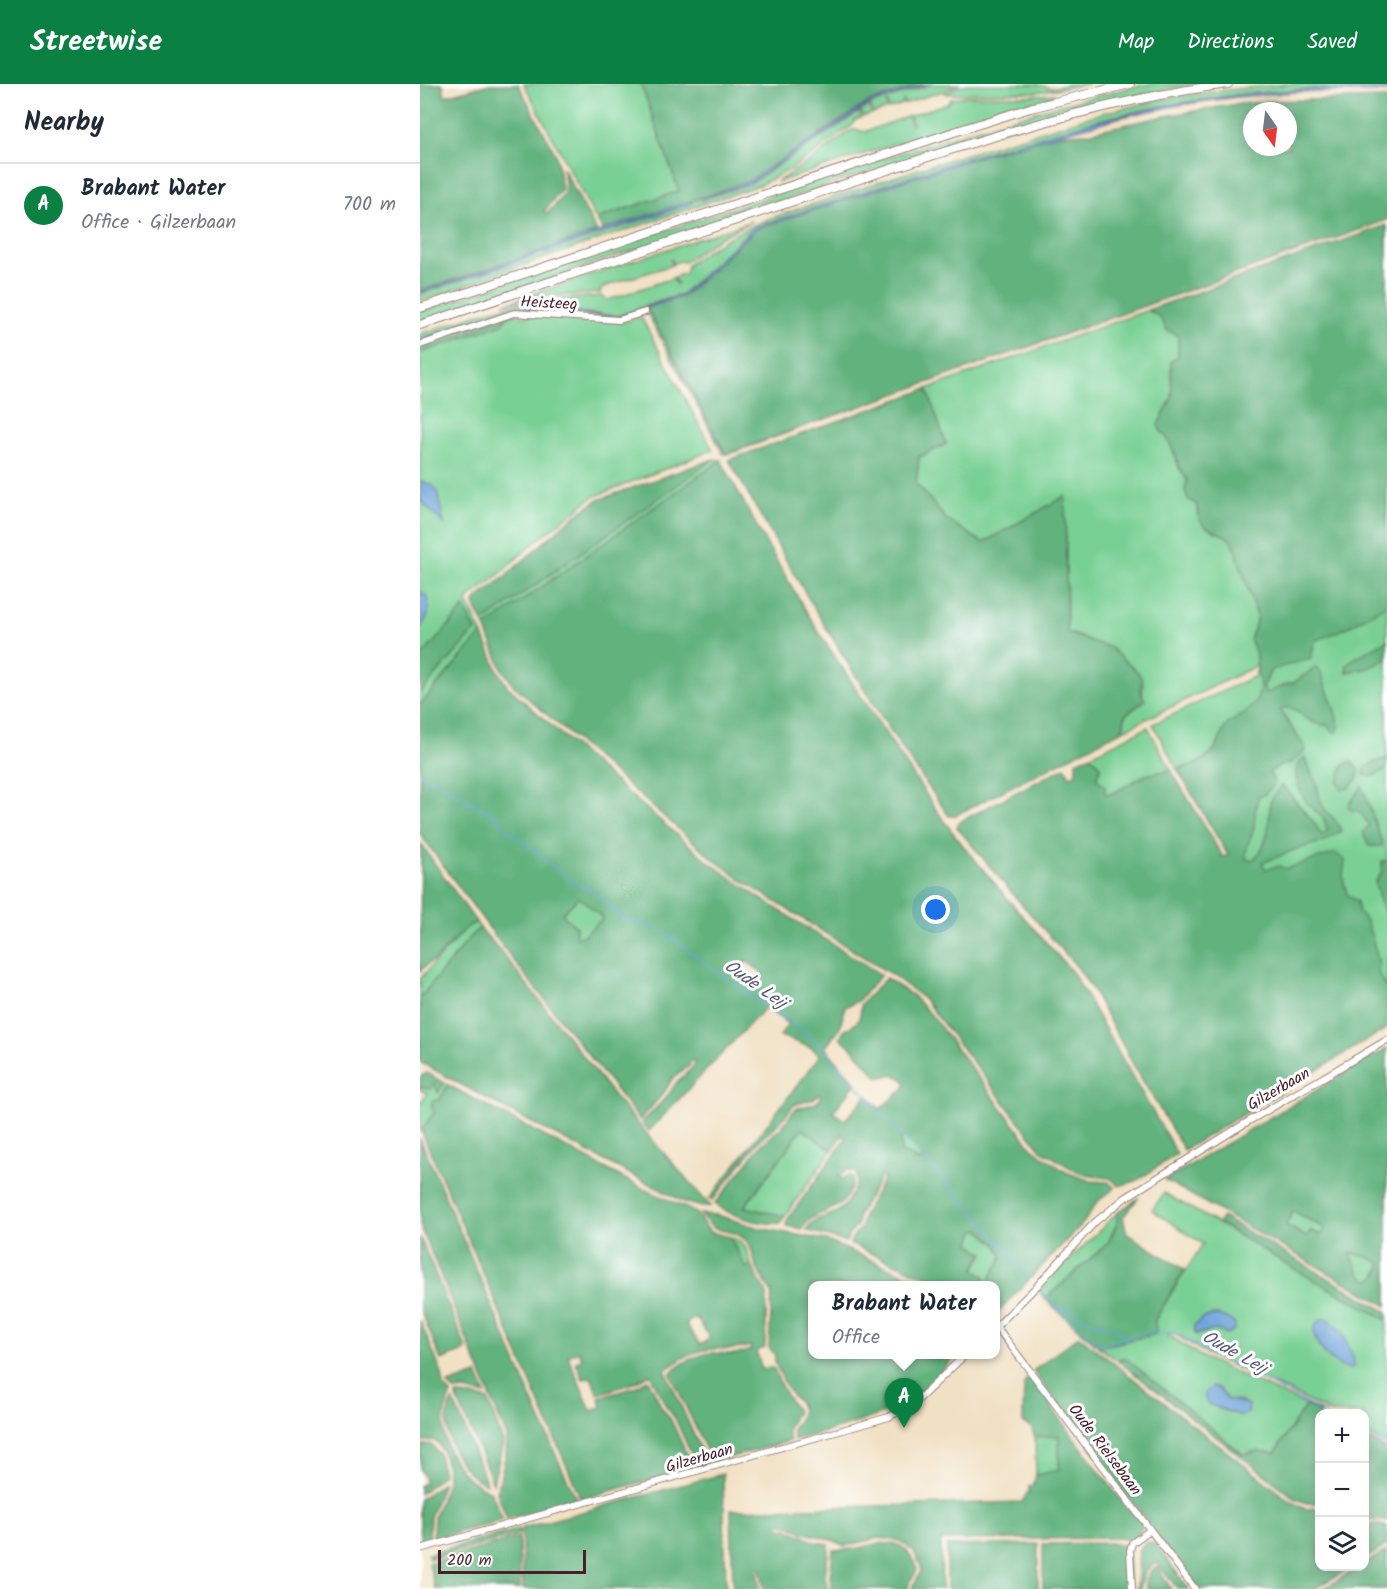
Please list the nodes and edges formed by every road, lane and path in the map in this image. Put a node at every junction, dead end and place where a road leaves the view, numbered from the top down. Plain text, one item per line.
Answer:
1 (1130, 84) edge
2 (1228, 84) edge
3 (420, 308) edge
4 (645, 312) dead end
5 (420, 325) edge
6 (420, 345) edge
7 (1387, 1040) edge
8 (1000, 1322) edge
9 (1000, 1331) edge
10 (961, 1359) edge
11 (1150, 1530) junction
12 (420, 1549) edge
13 (1132, 1589) edge
14 (1195, 1589) edge

1 - 3 highway
2 - 5 highway
4 - 6 street, Heisteeg
7 - 8 street, Gilzerbaan
9 - 11 street, Oude Rielsebaan
10 - 12 street, Gilzerbaan
11 - 13 street
11 - 14 street, Oude Rielsebaan

